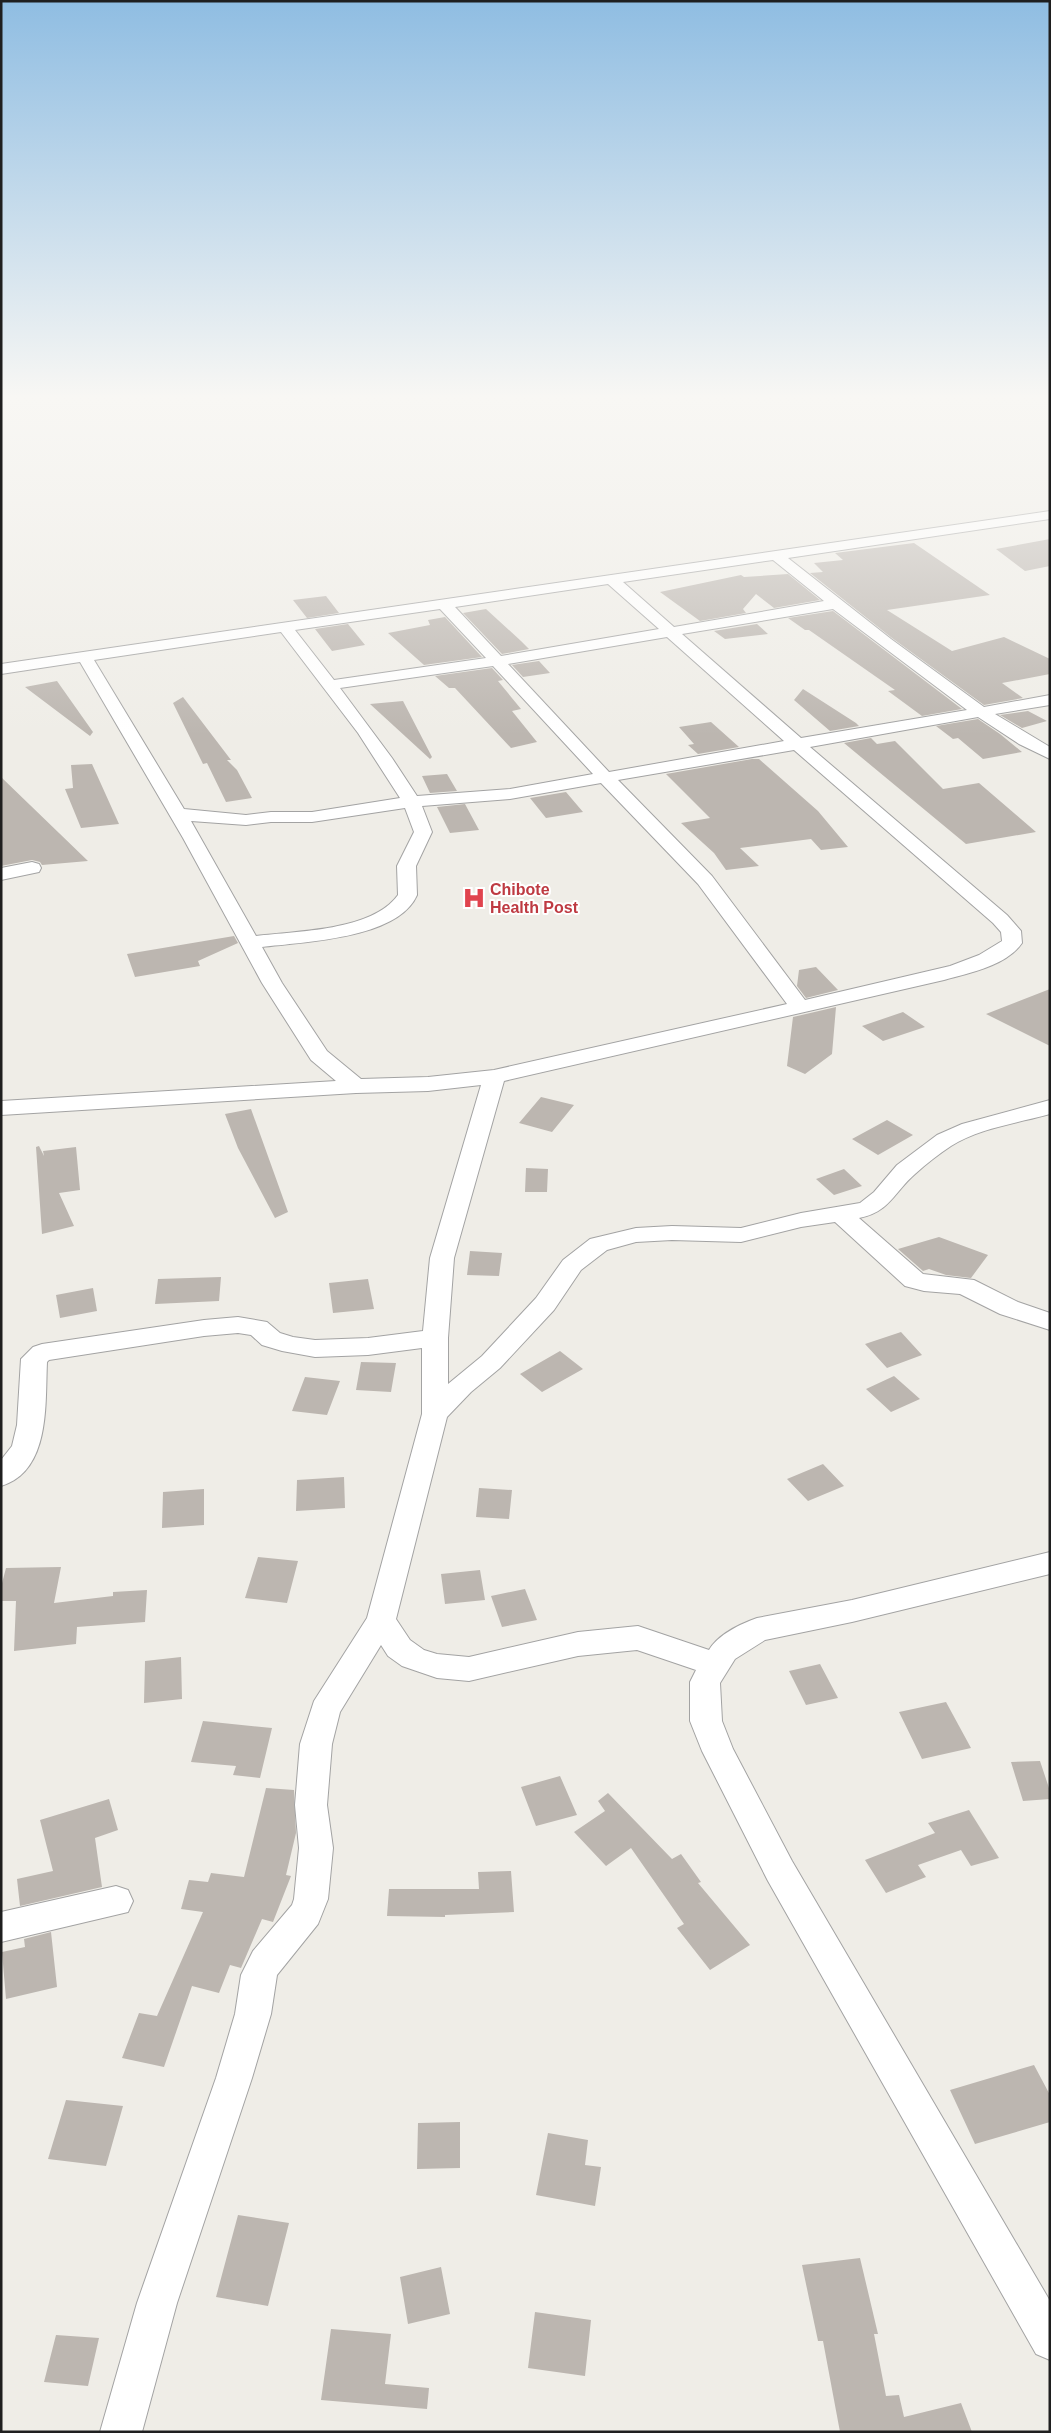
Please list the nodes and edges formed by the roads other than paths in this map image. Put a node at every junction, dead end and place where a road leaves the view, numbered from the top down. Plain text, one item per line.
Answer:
1 (1049, 516) edge
2 (776, 554) junction
3 (612, 580) junction
4 (444, 604) junction
5 (834, 604) junction
6 (285, 628) junction
7 (670, 633) junction
8 (86, 657) junction
9 (497, 661) junction
10 (1, 669) edge
11 (330, 685) junction
12 (1050, 700) edge
13 (982, 713) junction
14 (797, 744) junction
15 (1050, 754) edge
16 (606, 778) junction
17 (412, 802) junction
18 (177, 814) junction
19 (32, 868) dead end
20 (1, 874) edge
21 (250, 942) junction
22 (800, 1008) junction
23 (494, 1077) junction
24 (356, 1086) junction
25 (1050, 1107) edge
26 (1, 1108) edge
27 (842, 1214) junction
28 (1050, 1322) edge
29 (435, 1338) junction
30 (435, 1414) junction
31 (1, 1476) edge
32 (1050, 1562) edge
33 (381, 1620) junction
34 (716, 1665) junction
35 (116, 1901) dead end
36 (1, 1926) edge
37 (1050, 2340) edge
38 (121, 2432) edge

1 - 2 street
2 - 3 street
2 - 5 street
3 - 4 street
3 - 7 street
4 - 6 street
4 - 9 street
5 - 7 street
5 - 13 street
6 - 8 street
6 - 11 street
7 - 9 street
7 - 14 street
8 - 10 street
8 - 18 street
9 - 11 street
9 - 16 street
11 - 17 street
12 - 13 street
13 - 14 street
13 - 15 street
14 - 16 street
14 - 22 street
16 - 17 street
16 - 22 street
17 - 18 street
17 - 21 street
18 - 21 street
19 - 20 street
21 - 24 street
22 - 23 street
23 - 24 street
23 - 29 street
24 - 26 street
25 - 27 street
27 - 28 street
27 - 30 street
29 - 30 street
29 - 31 street
30 - 33 street
32 - 34 street
33 - 34 street
33 - 38 street
34 - 37 street
35 - 36 street

